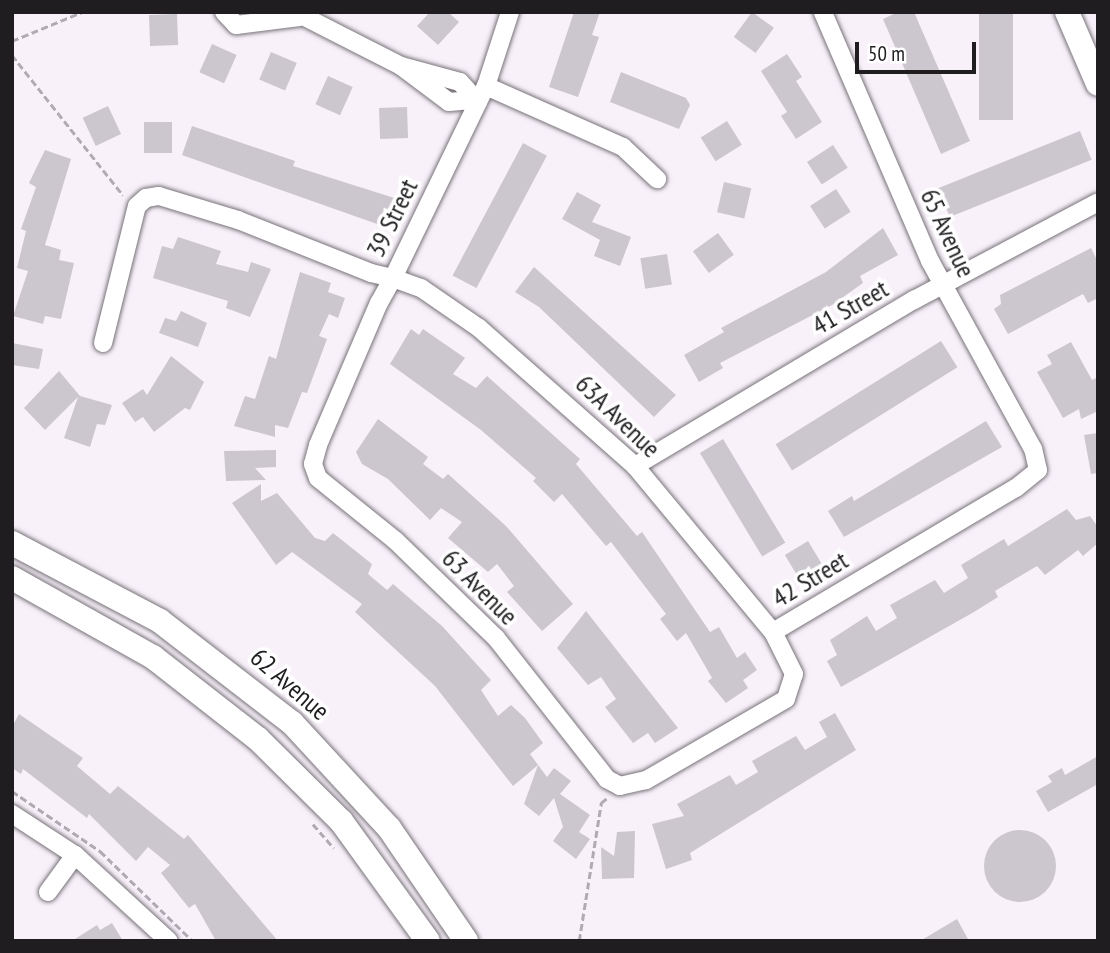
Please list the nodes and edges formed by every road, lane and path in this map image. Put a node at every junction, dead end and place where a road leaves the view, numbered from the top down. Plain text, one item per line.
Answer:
1 (82, 12) edge
2 (224, 12) edge
3 (510, 12) edge
4 (823, 12) edge
5 (1068, 12) edge
6 (297, 15) edge
7 (12, 41) edge
8 (12, 55) edge
9 (1098, 84) edge
10 (479, 96) junction
11 (657, 179) dead end
12 (114, 187) dead end
13 (1098, 202) edge
14 (393, 278) junction
15 (942, 284) junction
16 (103, 343) dead end
17 (318, 445) joint
18 (635, 466) junction
19 (1038, 470) joint
20 (12, 543) edge
21 (12, 578) edge
22 (773, 632) junction
23 (607, 779) joint
24 (601, 803) dead end
25 (12, 814) edge
26 (305, 815) dead end
27 (339, 854) dead end
28 (75, 855) junction
29 (48, 892) dead end
30 (169, 941) edge
31 (428, 941) edge
32 (466, 941) edge
33 (579, 941) edge

1 - 7 path
2 - 6 street
3 - 10 street, 39 Street
4 - 15 street, 65 Avenue
5 - 9 main road
6 - 10 street
8 - 12 path
10 - 11 street
10 - 14 street, 39 Street
13 - 15 street, 41 Street
14 - 16 street, 63A Avenue
14 - 17 street, 39 Street
14 - 18 street, 63A Avenue
15 - 18 street, 41 Street
15 - 19 street, 65 Avenue
17 - 23 street, 63 Avenue
18 - 22 street, 63A Avenue
19 - 22 street, 42 Street
20 - 32 main road, 62 Avenue
21 - 31 main road
22 - 23 street, 42 Street
24 - 33 path
25 - 28 street
26 - 27 path
28 - 29 street
28 - 30 street

